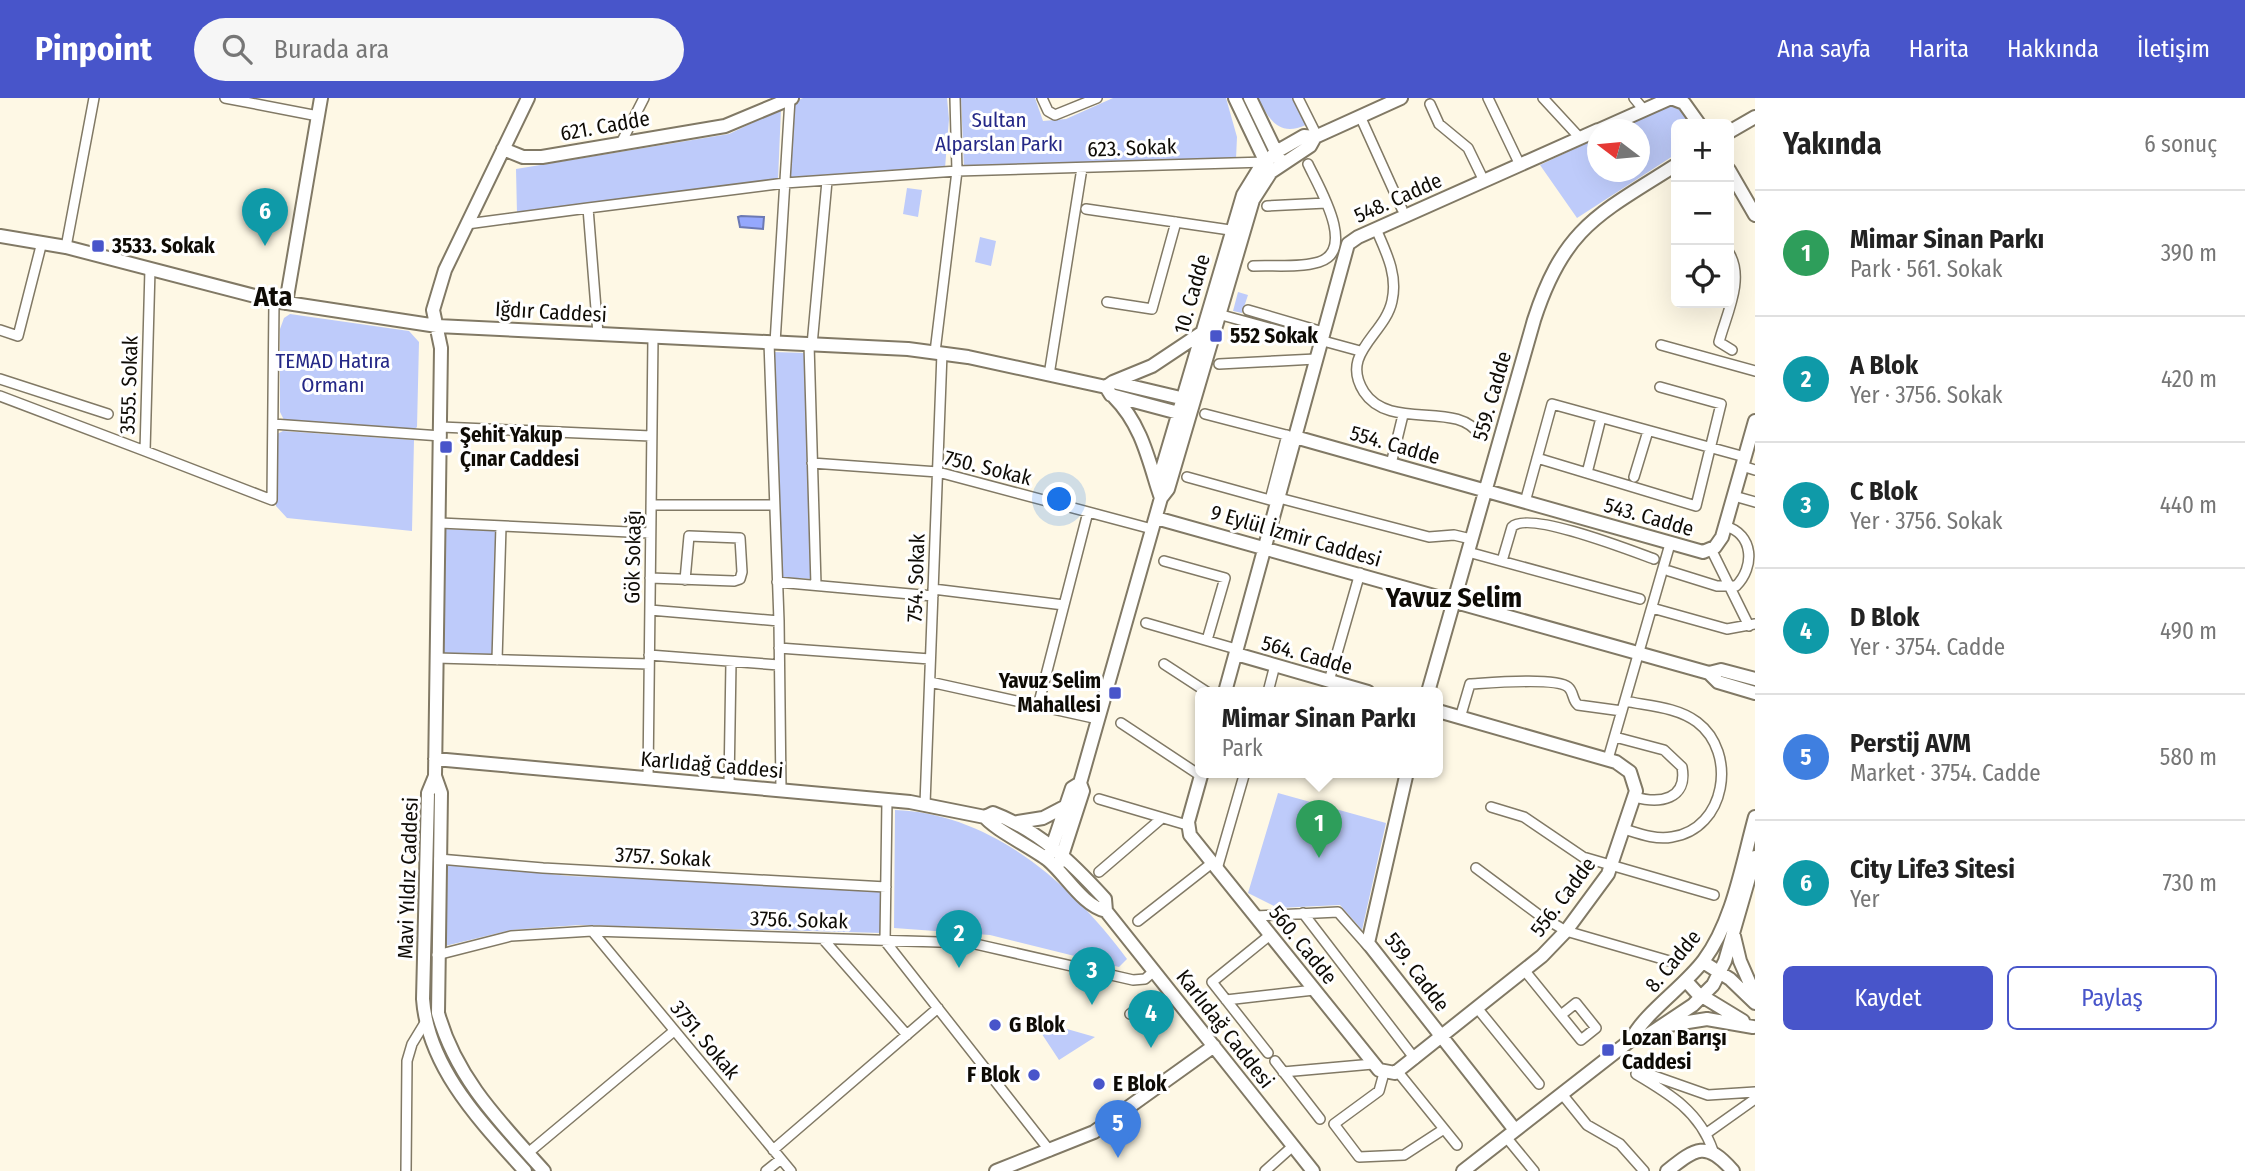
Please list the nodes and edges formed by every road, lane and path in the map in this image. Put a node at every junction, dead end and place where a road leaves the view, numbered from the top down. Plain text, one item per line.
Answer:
1 (94, 98) edge
2 (225, 98) edge
3 (321, 98) edge
4 (528, 98) edge
5 (644, 98) edge
6 (955, 98) edge
7 (1042, 98) edge
8 (1097, 98) edge
9 (1234, 98) edge
10 (1250, 98) edge
11 (1298, 98) edge
12 (1401, 98) edge
13 (1488, 98) edge
14 (1543, 98) edge
15 (1634, 98) edge
16 (791, 99) edge
17 (1682, 99) edge
18 (1430, 104) dead end
19 (1644, 110) junction
20 (318, 116) junction
21 (1360, 116) junction
22 (1755, 117) edge
23 (1624, 119) edge
24 (1696, 119) edge
25 (1734, 129) edge
26 (1587, 135) edge
27 (1316, 137) junction
28 (1580, 138) junction
29 (621, 143) junction
30 (503, 149) junction
31 (1279, 158) junction
32 (1308, 164) dead end
33 (1520, 165) junction
34 (1268, 167) junction
35 (1082, 168) junction
36 (1671, 169) edge
37 (957, 171) junction
38 (1734, 179) edge
39 (827, 181) junction
40 (1484, 181) junction
41 (785, 183) junction
42 (1326, 203) junction
43 (1267, 206) dead end
44 (588, 208) junction
45 (1086, 209) dead end
46 (1402, 209) dead end
47 (1755, 215) edge
48 (1175, 222) junction
49 (467, 224) junction
50 (1376, 229) junction
51 (1230, 230) junction
52 (0, 236) edge
53 (42, 242) junction
54 (66, 247) junction
55 (1337, 255) junction
56 (1253, 266) dead end
57 (1734, 266) edge
58 (150, 269) junction
59 (1734, 286) edge
60 (280, 302) junction
61 (1107, 302) dead end
62 (1728, 308) edge
63 (1248, 310) dead end
64 (1218, 314) junction
65 (437, 326) junction
66 (0, 330) edge
67 (1201, 333) junction
68 (598, 334) junction
69 (653, 337) junction
70 (1323, 338) junction
71 (772, 343) junction
72 (811, 344) junction
73 (1661, 345) dead end
74 (1732, 350) dead end
75 (1360, 351) junction
76 (938, 353) junction
77 (1316, 359) junction
78 (1219, 364) dead end
79 (1755, 371) edge
80 (1049, 375) junction
81 (0, 379) edge
82 (1660, 387) dead end
83 (1110, 388) junction
84 (0, 397) edge
85 (1188, 400) junction
86 (107, 414) dead end
87 (1183, 414) junction
88 (1205, 414) dead end
89 (1403, 415) junction
90 (1601, 418) junction
91 (273, 424) junction
92 (1754, 429) edge
93 (1648, 431) junction
94 (441, 432) junction
95 (652, 436) junction
96 (1291, 436) junction
97 (1480, 436) dead end
98 (1708, 447) junction
99 (145, 451) junction
100 (1537, 458) junction
101 (812, 463) junction
102 (1391, 464) junction
103 (1747, 464) edge
104 (938, 472) junction
105 (1587, 473) junction
106 (1188, 477) dead end
107 (1634, 477) dead end
108 (1485, 491) junction
109 (1159, 492) junction
110 (1734, 496) junction
111 (1279, 498) junction
112 (1525, 502) junction
113 (1755, 502) edge
114 (651, 505) junction
115 (773, 505) junction
116 (1088, 512) junction
117 (440, 523) junction
118 (1154, 524) junction
119 (501, 526) junction
120 (1725, 526) junction
121 (650, 533) junction
122 (1670, 544) junction
123 (1470, 545) junction
124 (1266, 547) junction
125 (1711, 549) junction
126 (1654, 559) dead end
127 (1164, 561) dead end
128 (1502, 561) junction
129 (1720, 570) junction
130 (1669, 571) dead end
131 (1360, 573) junction
132 (650, 578) junction
133 (685, 580) junction
134 (777, 582) junction
135 (1709, 584) junction
136 (816, 585) junction
137 (1728, 588) junction
138 (933, 592) junction
139 (1640, 599) dead end
140 (1454, 600) junction
141 (1064, 605) junction
142 (1651, 608) junction
143 (650, 610) junction
144 (779, 621) junction
145 (1146, 623) dead end
146 (1752, 625) edge
147 (1206, 640) junction
148 (779, 648) junction
149 (1236, 652) junction
150 (1638, 653) junction
151 (436, 658) junction
152 (649, 659) junction
153 (930, 659) junction
154 (497, 660) junction
155 (731, 662) junction
156 (1164, 664) dead end
157 (779, 665) junction
158 (1275, 666) junction
159 (1709, 673) junction
160 (1755, 679) edge
161 (1329, 681) junction
162 (930, 682) junction
163 (1199, 687) edge
164 (1226, 687) edge
165 (1269, 687) edge
166 (1350, 687) edge
167 (1429, 687) edge
168 (1755, 693) edge
169 (1038, 706) junction
170 (1623, 706) junction
171 (1443, 713) edge
172 (1460, 718) junction
173 (1098, 719) junction
174 (1121, 723) dead end
175 (1615, 737) junction
176 (435, 759) junction
177 (1608, 759) junction
178 (1195, 770) edge
179 (435, 776) junction
180 (648, 778) junction
181 (1201, 778) edge
182 (1243, 778) edge
183 (1406, 778) edge
184 (1080, 783) junction
185 (729, 785) junction
186 (781, 790) junction
187 (1635, 797) junction
188 (1099, 799) dead end
189 (887, 800) junction
190 (925, 804) junction
191 (1066, 806) junction
192 (1492, 807) dead end
193 (985, 817) junction
194 (1755, 817) edge
195 (1162, 818) junction
196 (1017, 822) junction
197 (1187, 825) junction
198 (1624, 829) junction
199 (1057, 850) junction
200 (1755, 857) edge
201 (439, 859) junction
202 (1053, 865) junction
203 (1215, 866) junction
204 (1612, 866) junction
205 (1476, 868) dead end
206 (1099, 872) dead end
207 (886, 887) junction
208 (1714, 895) dead end
209 (1106, 911) junction
210 (1303, 913) junction
211 (1255, 916) junction
212 (1138, 921) dead end
213 (1735, 925) junction
214 (592, 931) junction
215 (1566, 931) junction
216 (1270, 935) junction
217 (823, 939) junction
218 (885, 941) junction
219 (1370, 947) junction
220 (437, 955) junction
221 (1673, 962) dead end
222 (1703, 962) junction
223 (1154, 971) junction
224 (1525, 971) junction
225 (1721, 972) junction
226 (1686, 981) junction
227 (1314, 990) junction
228 (1755, 995) edge
229 (1703, 997) junction
230 (1148, 1000) dead end
231 (1226, 1000) junction
232 (1755, 1003) edge
233 (938, 1008) junction
234 (1478, 1009) junction
235 (1130, 1014) dead end
236 (1561, 1015) dead end
237 (426, 1021) junction
238 (1658, 1028) junction
239 (1754, 1028) edge
240 (674, 1031) junction
241 (907, 1035) junction
242 (1442, 1037) junction
243 (1631, 1040) junction
244 (441, 1042) junction
245 (1214, 1046) junction
246 (1268, 1053) dead end
247 (1415, 1059) junction
248 (1275, 1061) dead end
249 (1373, 1064) junction
250 (1283, 1072) junction
251 (1398, 1072) junction
252 (1384, 1073) junction
253 (1539, 1084) dead end
254 (1755, 1092) edge
255 (1562, 1094) junction
256 (1755, 1099) edge
257 (1320, 1119) dead end
258 (1444, 1129) junction
259 (1706, 1133) junction
260 (1511, 1134) junction
261 (1457, 1145) dead end
262 (1293, 1146) junction
263 (773, 1150) junction
264 (1050, 1151) junction
265 (1713, 1151) junction
266 (528, 1153) junction
267 (781, 1159) junction
268 (1003, 1170) edge
269 (406, 1171) edge
270 (525, 1171) edge
271 (544, 1171) edge
272 (766, 1171) edge
273 (791, 1171) edge
274 (1265, 1171) edge
275 (1313, 1171) edge
276 (1463, 1171) edge
277 (1534, 1171) edge
278 (1644, 1171) edge
279 (1667, 1171) edge
280 (1733, 1171) edge

1 - 54 street
2 - 20 street
3 - 20 main road
4 - 30 main road
5 - 29 street
6 - 37 street, 754. Sokak
7 - 8 street
9 - 34 main road
10 - 31 main road
11 - 27 street
12 - 21 main road, 10. Cadde
13 - 33 street
14 - 28 street
15 - 19 street
16 - 29 main road, 621. Cadde
16 - 41 street
17 - 19 main road, 548. Cadde
17 - 24 main road, 548. Cadde
18 - 40 street
19 - 23 main road, 548. Cadde
20 - 60 main road
21 - 27 main road, 10. Cadde
21 - 46 street
22 - 25 main road
26 - 28 main road, 548. Cadde
27 - 31 main road, 10. Cadde
28 - 33 main road, 548. Cadde
29 - 30 main road, 621. Cadde
30 - 49 main road
31 - 34 main road, 10. Cadde
32 - 42 street
33 - 40 main road, 548. Cadde
34 - 35 street, 623. Sokak
34 - 51 main road, 10. Cadde
34 - 64 main road, 10. Cadde
35 - 37 street, 623. Sokak
35 - 80 street
36 - 108 main road, 559. Cadde
37 - 39 street, 623. Sokak
37 - 76 street, 754. Sokak
38 - 47 main road
39 - 41 street, 623. Sokak
39 - 72 street
40 - 50 main road, 548. Cadde
41 - 44 street, 623. Sokak
41 - 71 street
42 - 43 street
42 - 55 street
44 - 49 street, 623. Sokak
44 - 68 street
45 - 48 street
48 - 51 street
48 - 61 street
49 - 65 main road
50 - 55 main road, 548. Cadde
50 - 75 street
51 - 67 main road, 10. Cadde
52 - 53 main road, Iğdır Caddesi
53 - 54 main road, Iğdır Caddesi
53 - 66 street
54 - 58 main road, Iğdır Caddesi
55 - 56 street
55 - 70 main road
57 - 59 street
58 - 60 main road, Iğdır Caddesi
58 - 99 street, 3555. Sokak
60 - 65 main road, Iğdır Caddesi
60 - 91 street
62 - 74 street
63 - 70 street
64 - 70 street
64 - 85 main road, 10. Cadde
65 - 68 main road, Iğdır Caddesi
65 - 94 main road
67 - 83 main road
67 - 85 main road, 10. Cadde
68 - 69 main road, Iğdır Caddesi
69 - 71 main road, Iğdır Caddesi
69 - 95 street, Gök Sokağı
70 - 75 street
70 - 77 main road
71 - 72 main road, Iğdır Caddesi
71 - 115 street
72 - 76 main road, Iğdır Caddesi
72 - 101 street
73 - 79 street
75 - 89 street
76 - 80 main road, Iğdır Caddesi
76 - 104 street, 754. Sokak
77 - 78 street
77 - 96 main road
80 - 83 main road, Iğdır Caddesi
81 - 86 street
82 - 98 street
83 - 85 main road, Iğdır Caddesi
83 - 87 main road, Iğdır Caddesi
83 - 109 main road
84 - 99 street
85 - 87 main road, 10. Cadde
87 - 109 main road, 10. Cadde
88 - 96 street
89 - 97 street
89 - 102 street
90 - 93 street
90 - 100 street
90 - 105 street
91 - 94 street
91 - 99 street, 3555. Sokak
92 - 103 main road, 543. Cadde
93 - 98 street
93 - 107 street
94 - 95 street
94 - 117 main road
95 - 114 street, Gök Sokağı
96 - 102 main road, 554. Cadde
96 - 106 street
96 - 111 main road
98 - 103 street
98 - 105 street
100 - 105 street
100 - 112 street
101 - 104 street, 750. Sokak
101 - 136 street
102 - 108 main road, 554. Cadde
103 - 110 main road, 543. Cadde
104 - 116 street, 750. Sokak
104 - 138 street, 754. Sokak
108 - 112 main road, 543. Cadde
108 - 123 main road, 559. Cadde
109 - 118 main road, 10. Cadde
110 - 113 street
110 - 120 main road, 543. Cadde
111 - 123 street
111 - 124 main road
112 - 122 main road, 543. Cadde
114 - 115 street
114 - 121 street, Gök Sokağı
115 - 134 street
116 - 118 street, 750. Sokak
116 - 141 street
117 - 119 street
117 - 151 main road
118 - 124 main road, 9 Eylül İzmir Caddesi
118 - 173 main road, 10. Cadde
119 - 121 street
119 - 154 street
120 - 125 main road, 543. Cadde
120 - 137 street
121 - 132 street, Gök Sokağı
122 - 125 main road, 543. Cadde
122 - 142 street
123 - 128 street
123 - 140 main road, 559. Cadde
124 - 131 main road, 9 Eylül İzmir Caddesi
124 - 149 main road
125 - 129 street
126 - 128 street
127 - 147 street
128 - 139 street
129 - 135 street
129 - 137 street
130 - 135 street
131 - 140 main road, 9 Eylül İzmir Caddesi
131 - 161 street
132 - 133 street
132 - 143 street, Gök Sokağı
133 - 133 street
134 - 136 street
134 - 144 street
135 - 137 street
136 - 138 street
137 - 146 street
138 - 141 street
138 - 153 street, 754. Sokak
140 - 150 main road, 9 Eylül İzmir Caddesi
140 - 167 main road, 559. Cadde
141 - 169 street
142 - 146 street
142 - 150 street
143 - 144 street
143 - 152 street, Gök Sokağı
144 - 148 street
145 - 147 street
147 - 149 street
148 - 153 street
148 - 157 street
149 - 158 main road, 564. Cadde
149 - 164 main road
150 - 159 main road, 9 Eylül İzmir Caddesi
150 - 170 street
151 - 154 street
151 - 176 main road
152 - 154 street
152 - 155 street
152 - 180 street, Gök Sokağı
153 - 162 street, 754. Sokak
155 - 157 street
155 - 185 street
156 - 163 street
157 - 186 street
158 - 161 main road, 564. Cadde
158 - 165 street
159 - 160 main road, 9 Eylül İzmir Caddesi
159 - 168 main road, 9 Eylül İzmir Caddesi
161 - 166 main road, 564. Cadde
162 - 169 street
162 - 190 street, 754. Sokak
169 - 173 street
170 - 172 street
170 - 175 street
170 - 198 street
171 - 172 main road
172 - 177 main road
173 - 184 main road, 10. Cadde
174 - 178 street
175 - 177 street
175 - 187 street
176 - 179 main road
176 - 180 main road, Karlıdağ Caddesi
177 - 187 main road
179 - 201 main road, Mavi Yıldız Caddesi
179 - 237 main road, Mavi Yıldız Caddesi
180 - 185 main road, Karlıdağ Caddesi
181 - 197 main road
182 - 203 street
183 - 219 main road, 559. Cadde
184 - 191 main road, 10. Cadde
184 - 199 main road, 10. Cadde
185 - 186 main road, Karlıdağ Caddesi
186 - 189 main road, Karlıdağ Caddesi
187 - 198 main road, 556. Cadde
188 - 195 street
189 - 190 main road, Karlıdağ Caddesi
189 - 207 street
190 - 193 main road, Karlıdağ Caddesi
191 - 196 main road
191 - 199 main road, 10. Cadde
192 - 204 street
193 - 196 main road, Karlıdağ Caddesi
193 - 202 main road, Karlıdağ Caddesi
194 - 222 main road, 8. Cadde
195 - 197 street
195 - 206 street
196 - 199 main road, Karlıdağ Caddesi
197 - 203 main road, 560. Cadde
198 - 204 main road, 556. Cadde
199 - 202 main road, 10. Cadde
199 - 209 main road, Karlıdağ Caddesi
200 - 213 main road, 8. Cadde
201 - 207 street, 3757. Sokak
201 - 220 main road, Mavi Yıldız Caddesi
202 - 209 main road, Karlıdağ Caddesi
203 - 211 main road, 560. Cadde
203 - 212 street
204 - 208 street
204 - 215 main road, 556. Cadde
205 - 215 street
207 - 218 street
209 - 223 main road, Karlıdağ Caddesi
210 - 211 street
210 - 219 street
210 - 247 street
211 - 216 main road, 560. Cadde
213 - 225 main road, 8. Cadde
213 - 228 main road
214 - 217 street, 3756. Sokak
214 - 220 street, 3756. Sokak
214 - 240 street, 3751. Sokak
215 - 221 street
215 - 224 main road, 556. Cadde
216 - 227 main road, 560. Cadde
216 - 231 street
217 - 218 street, 3756. Sokak
217 - 241 street
218 - 223 street, 3756. Sokak
218 - 233 street
219 - 242 main road, 559. Cadde
220 - 244 main road, Mavi Yıldız Caddesi
222 - 225 main road
222 - 226 main road, 8. Cadde
223 - 245 main road, Karlıdağ Caddesi
224 - 234 main road, 556. Cadde
224 - 236 street
225 - 229 main road, 8. Cadde
225 - 232 main road
226 - 229 main road
226 - 243 main road, 8. Cadde
227 - 231 street
227 - 249 main road, 560. Cadde
229 - 238 main road, 8. Cadde
229 - 239 main road
230 - 235 street
231 - 246 street
233 - 241 street
233 - 264 street
234 - 242 main road, 556. Cadde
234 - 253 street
237 - 244 main road, Mavi Yıldız Caddesi
237 - 269 street
238 - 239 main road
238 - 243 main road, 8. Cadde
240 - 263 street, 3751. Sokak
240 - 266 street
241 - 263 street
242 - 247 main road
242 - 260 main road, 559. Cadde
243 - 255 main road, 8. Cadde
244 - 266 main road, Mavi Yıldız Caddesi
244 - 270 main road, Mavi Yıldız Caddesi
245 - 262 main road, Karlıdağ Caddesi
245 - 264 main road
247 - 251 main road
248 - 250 street
249 - 250 street
249 - 252 main road, 560. Cadde
250 - 257 street
251 - 252 main road
251 - 258 street
252 - 258 street
254 - 259 street
255 - 260 main road, 8. Cadde
255 - 278 street
256 - 259 street
258 - 261 street
259 - 265 street
260 - 276 main road, 8. Cadde
260 - 277 street
262 - 274 street
262 - 275 main road, Karlıdağ Caddesi
263 - 267 street, 3751. Sokak
264 - 268 main road
265 - 279 main road
265 - 280 main road
266 - 271 main road, Mavi Yıldız Caddesi
267 - 272 street
267 - 273 street, 3751. Sokak

